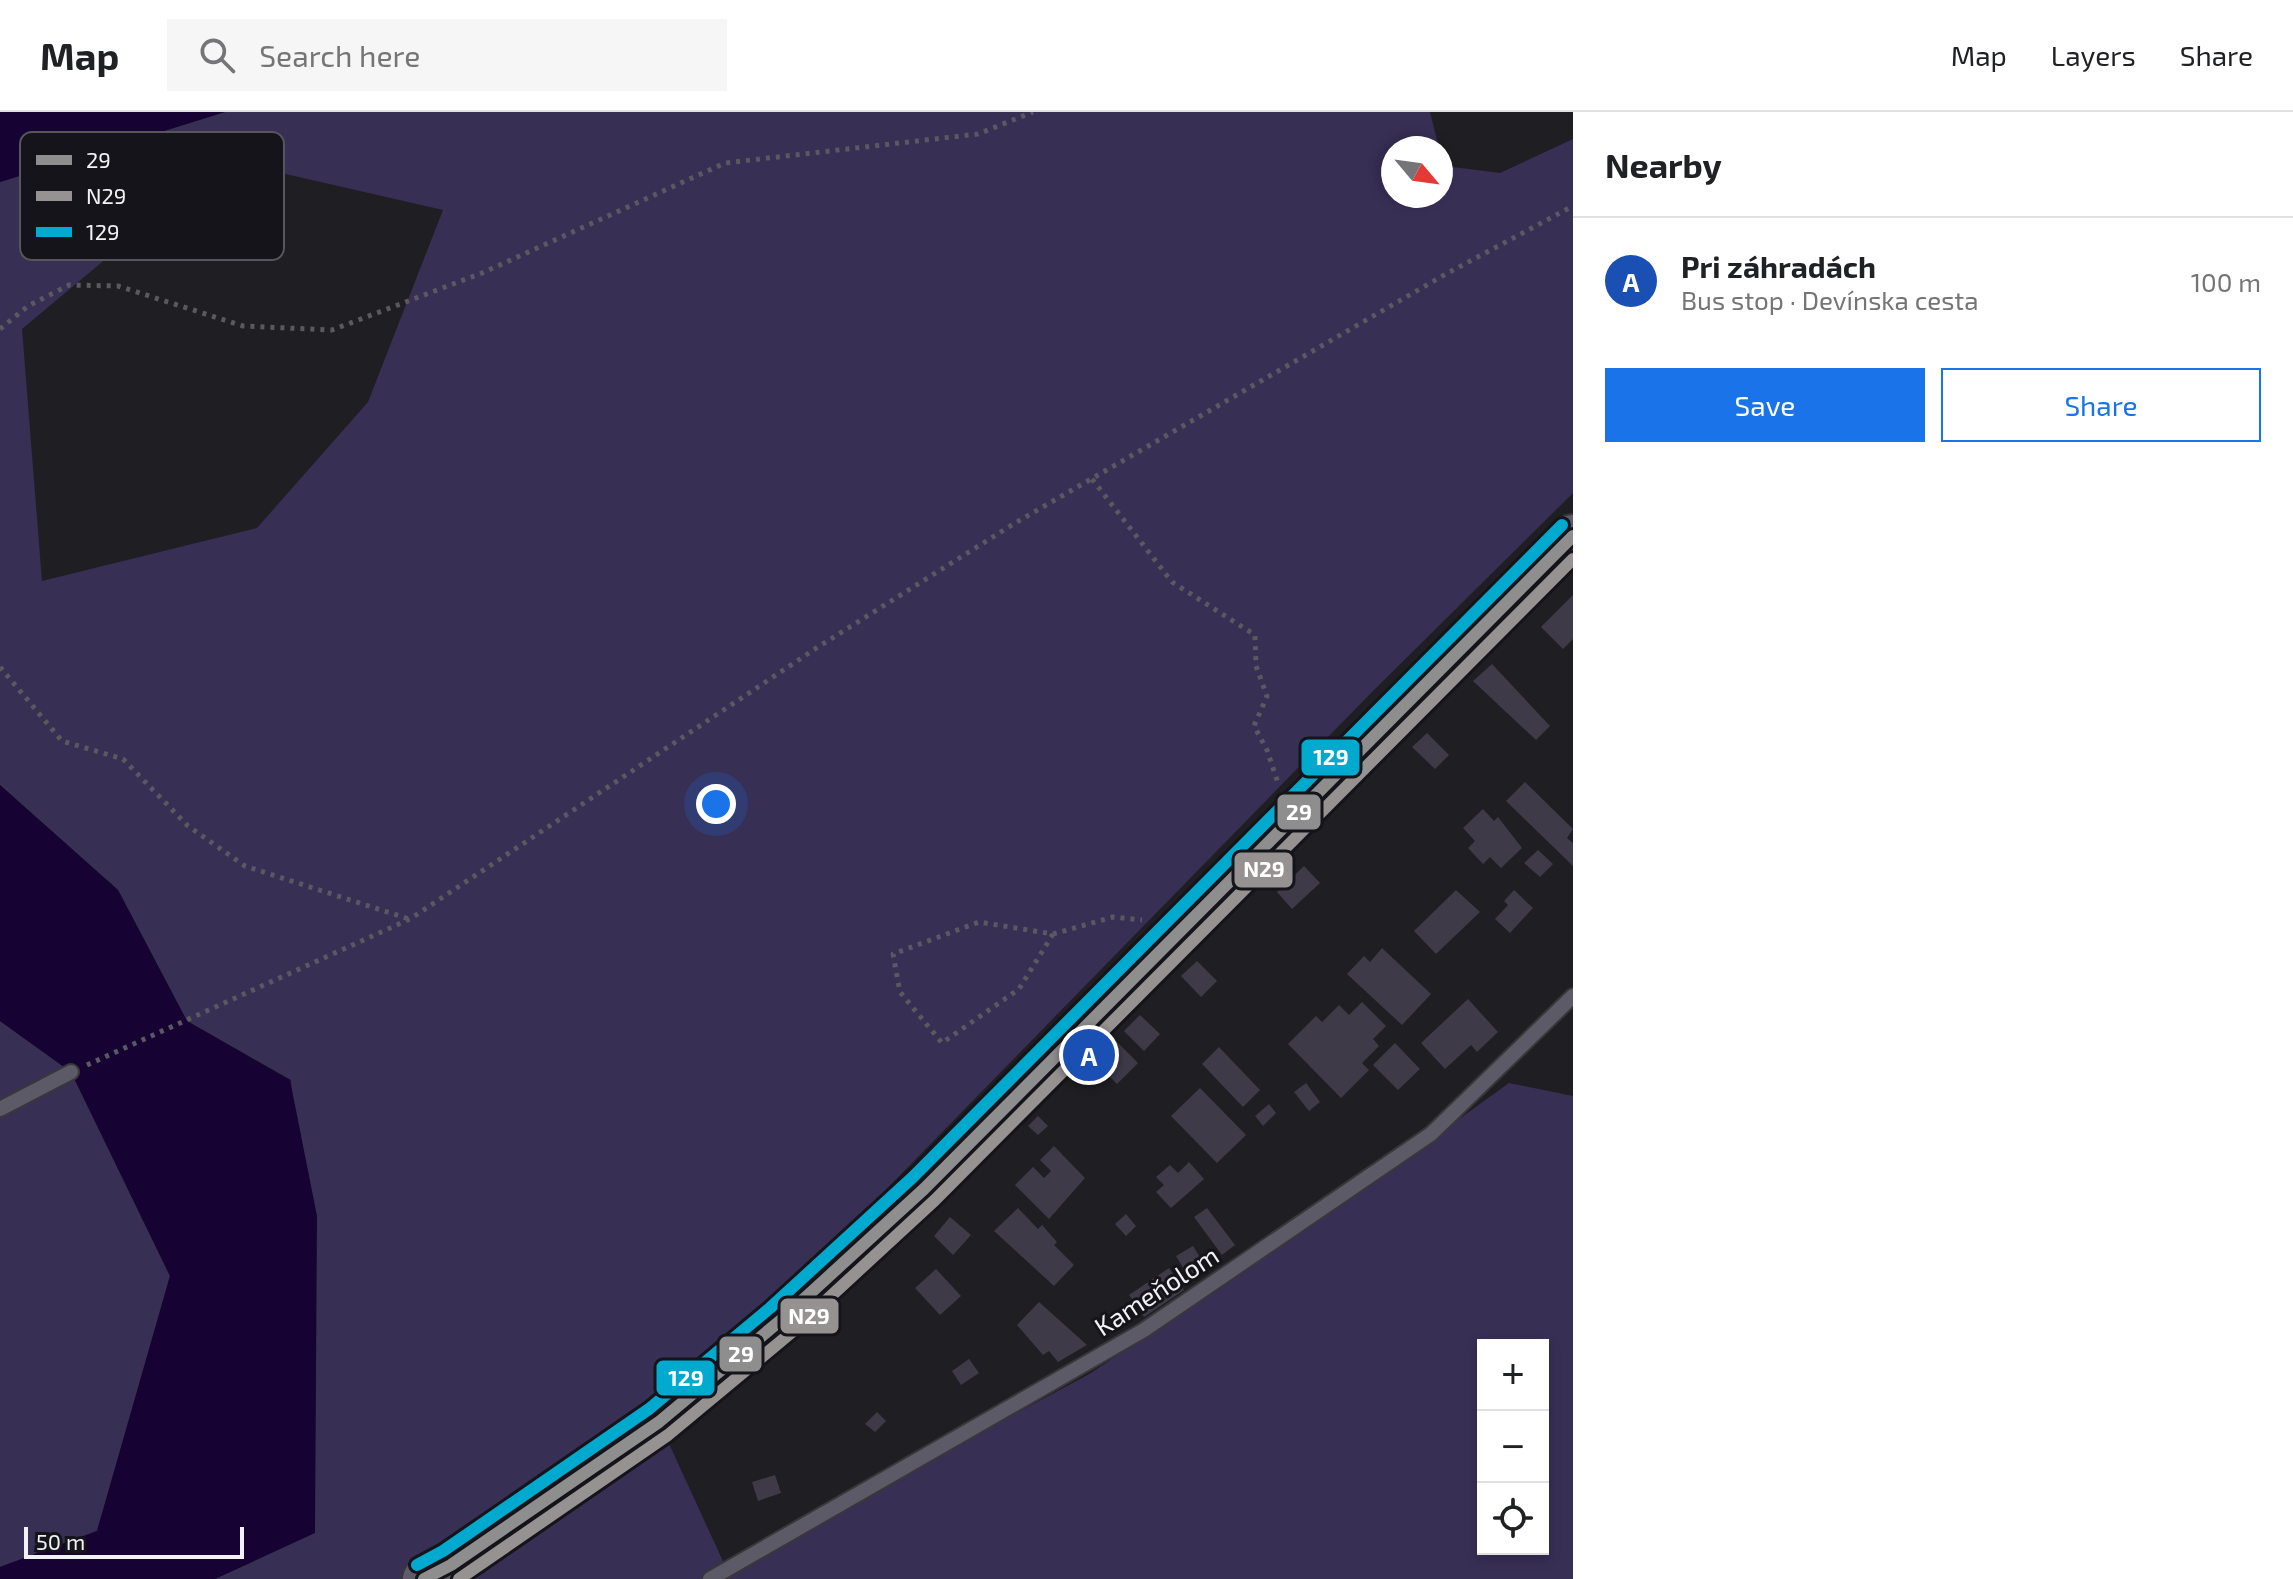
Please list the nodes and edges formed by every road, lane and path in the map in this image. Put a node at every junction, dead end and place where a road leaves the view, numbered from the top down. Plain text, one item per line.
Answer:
1 (1033, 112) edge
2 (1573, 206) edge
3 (0, 329) edge
4 (1092, 479) junction
5 (1573, 536) edge
6 (0, 667) edge
7 (1285, 824) junction
8 (410, 919) junction
9 (1187, 923) junction
10 (1053, 934) junction
11 (1573, 996) edge
12 (71, 1072) joint
13 (0, 1109) edge
14 (424, 1579) edge
15 (710, 1579) edge

1 - 3 path
2 - 4 path
4 - 7 path
4 - 8 path
5 - 7 street
6 - 8 path
7 - 9 street
8 - 12 path
9 - 10 path
9 - 14 street
10 - 10 path
11 - 15 lane, Kameňolom
12 - 13 lane

